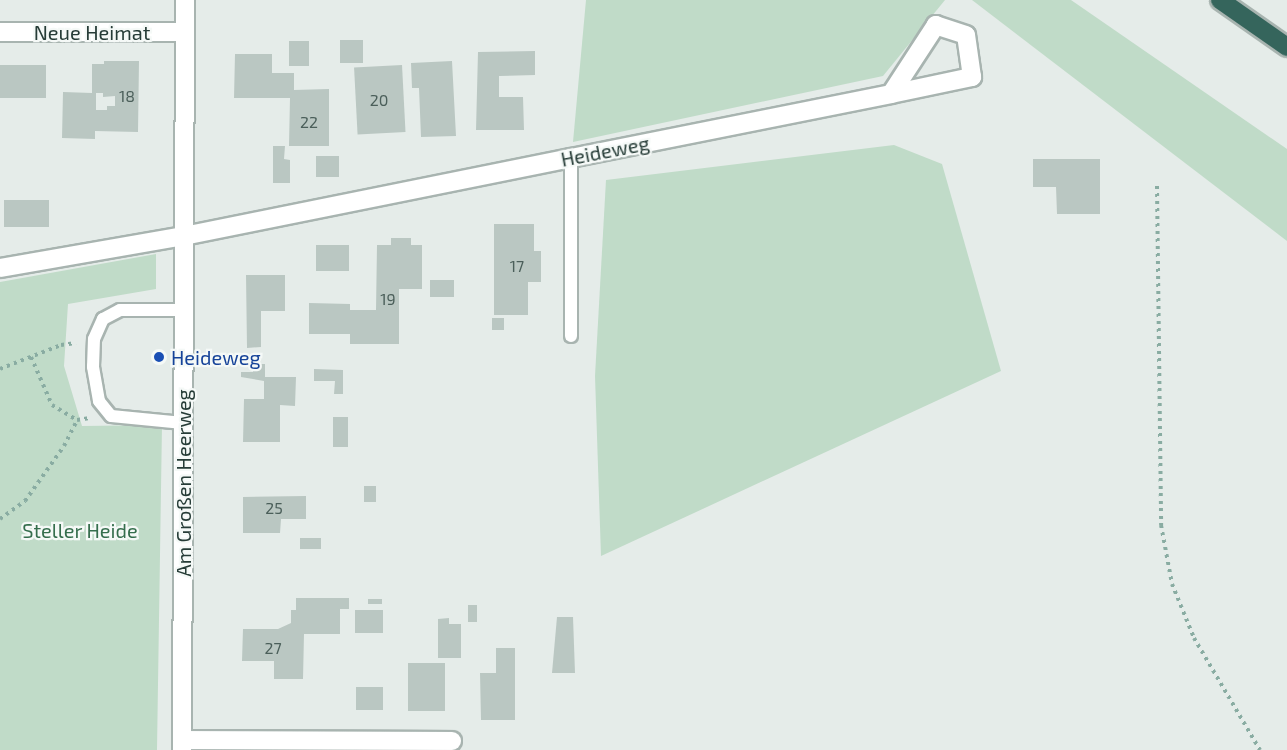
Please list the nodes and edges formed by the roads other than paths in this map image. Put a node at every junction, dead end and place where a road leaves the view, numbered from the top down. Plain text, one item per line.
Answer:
1 (185, 0) edge
2 (1220, 0) edge
3 (0, 32) edge
4 (185, 32) junction
5 (1287, 47) edge
6 (891, 94) junction
7 (571, 158) junction
8 (184, 236) junction
9 (0, 268) edge
10 (184, 310) junction
11 (571, 336) dead end
12 (183, 423) junction
13 (452, 741) dead end
14 (182, 745) edge

1 - 4 street, Am Großen Heerweg
2 - 5 highway
3 - 4 street, Neue Heimat
4 - 8 street, Am Großen Heerweg
6 - 6 street, Heideweg
6 - 7 street, Heideweg
7 - 8 street, Heideweg
7 - 11 lane
8 - 9 street, Heideweg
8 - 10 street, Am Großen Heerweg
10 - 12 street, Am Großen Heerweg
10 - 12 lane
12 - 14 street, Am Großen Heerweg
13 - 14 street

